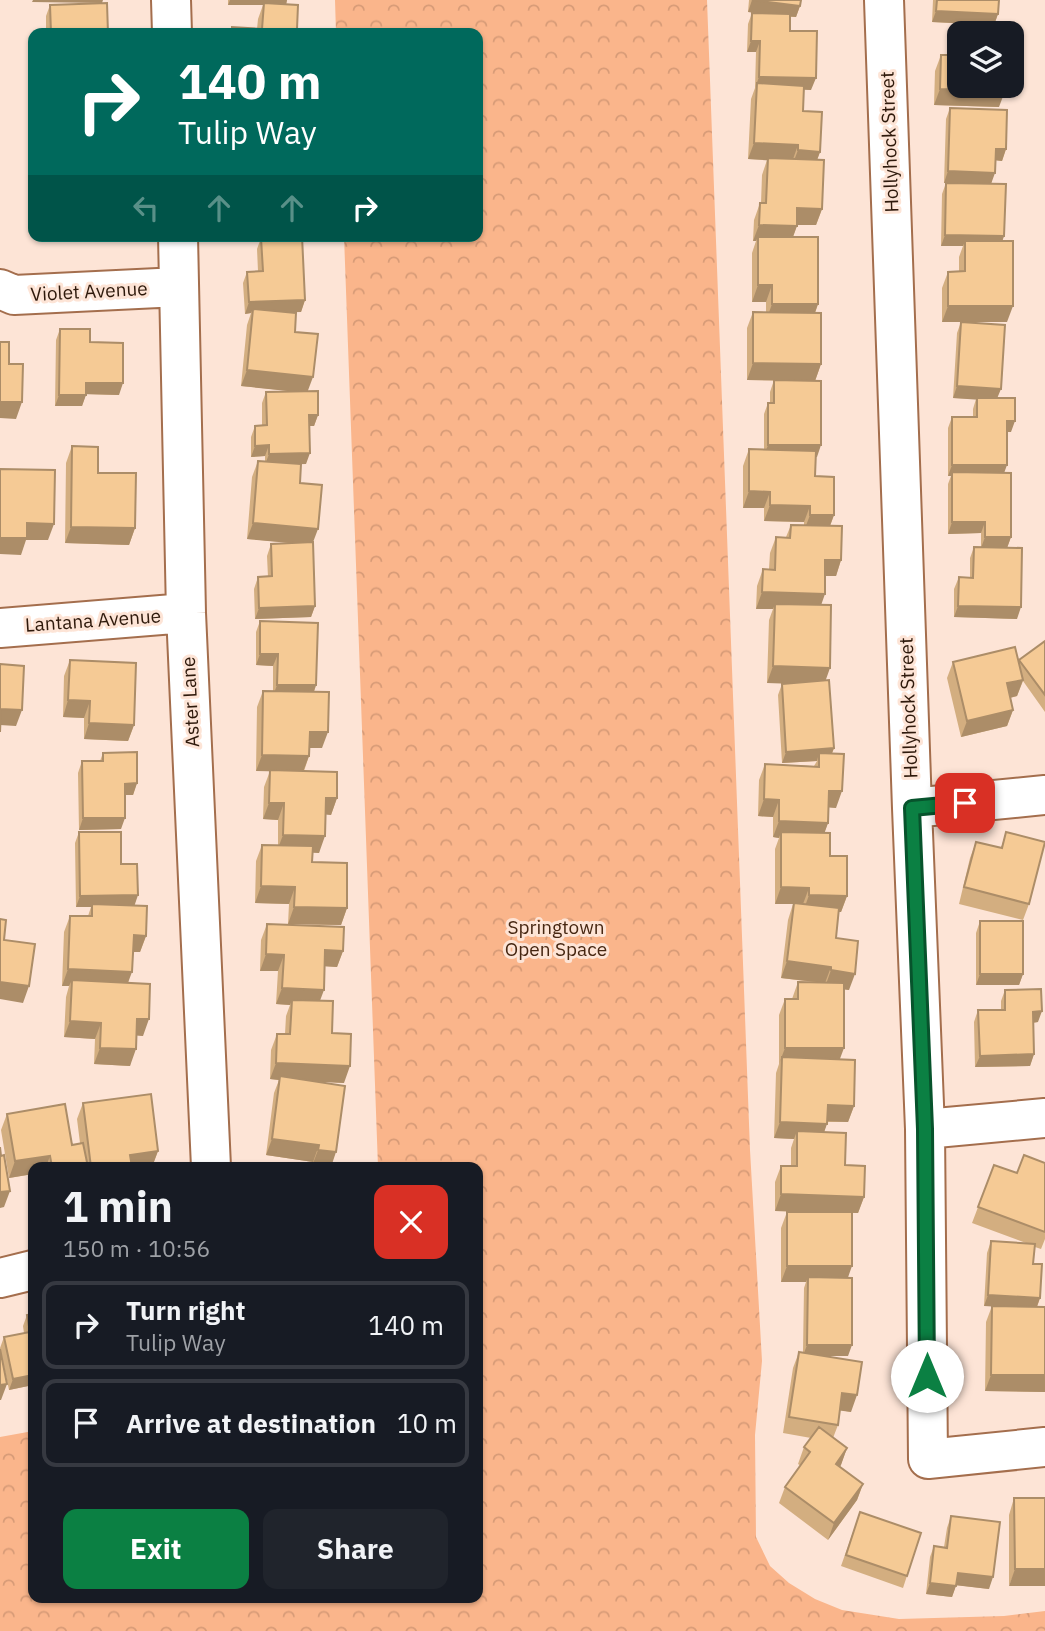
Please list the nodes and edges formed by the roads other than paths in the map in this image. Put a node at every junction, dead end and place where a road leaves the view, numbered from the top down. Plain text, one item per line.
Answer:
1 (171, 0) edge
2 (884, 0) edge
3 (172, 28) edge
4 (178, 242) edge
5 (179, 287) junction
6 (0, 289) edge
7 (186, 613) junction
8 (0, 628) edge
9 (1045, 796) edge
10 (912, 808) junction
11 (1045, 1118) edge
12 (925, 1129) junction
13 (211, 1162) edge
14 (28, 1271) edge
15 (0, 1278) edge
16 (1045, 1447) edge

1 - 3 street
2 - 10 street, Hollyhock Street
4 - 5 street, Aster Lane
5 - 6 street, Violet Avenue
5 - 7 street, Aster Lane
7 - 8 street, Lantana Avenue
7 - 13 street, Aster Lane
9 - 10 street
10 - 12 street, Hollyhock Street
11 - 12 street
12 - 16 street, Hollyhock Street
14 - 15 street

